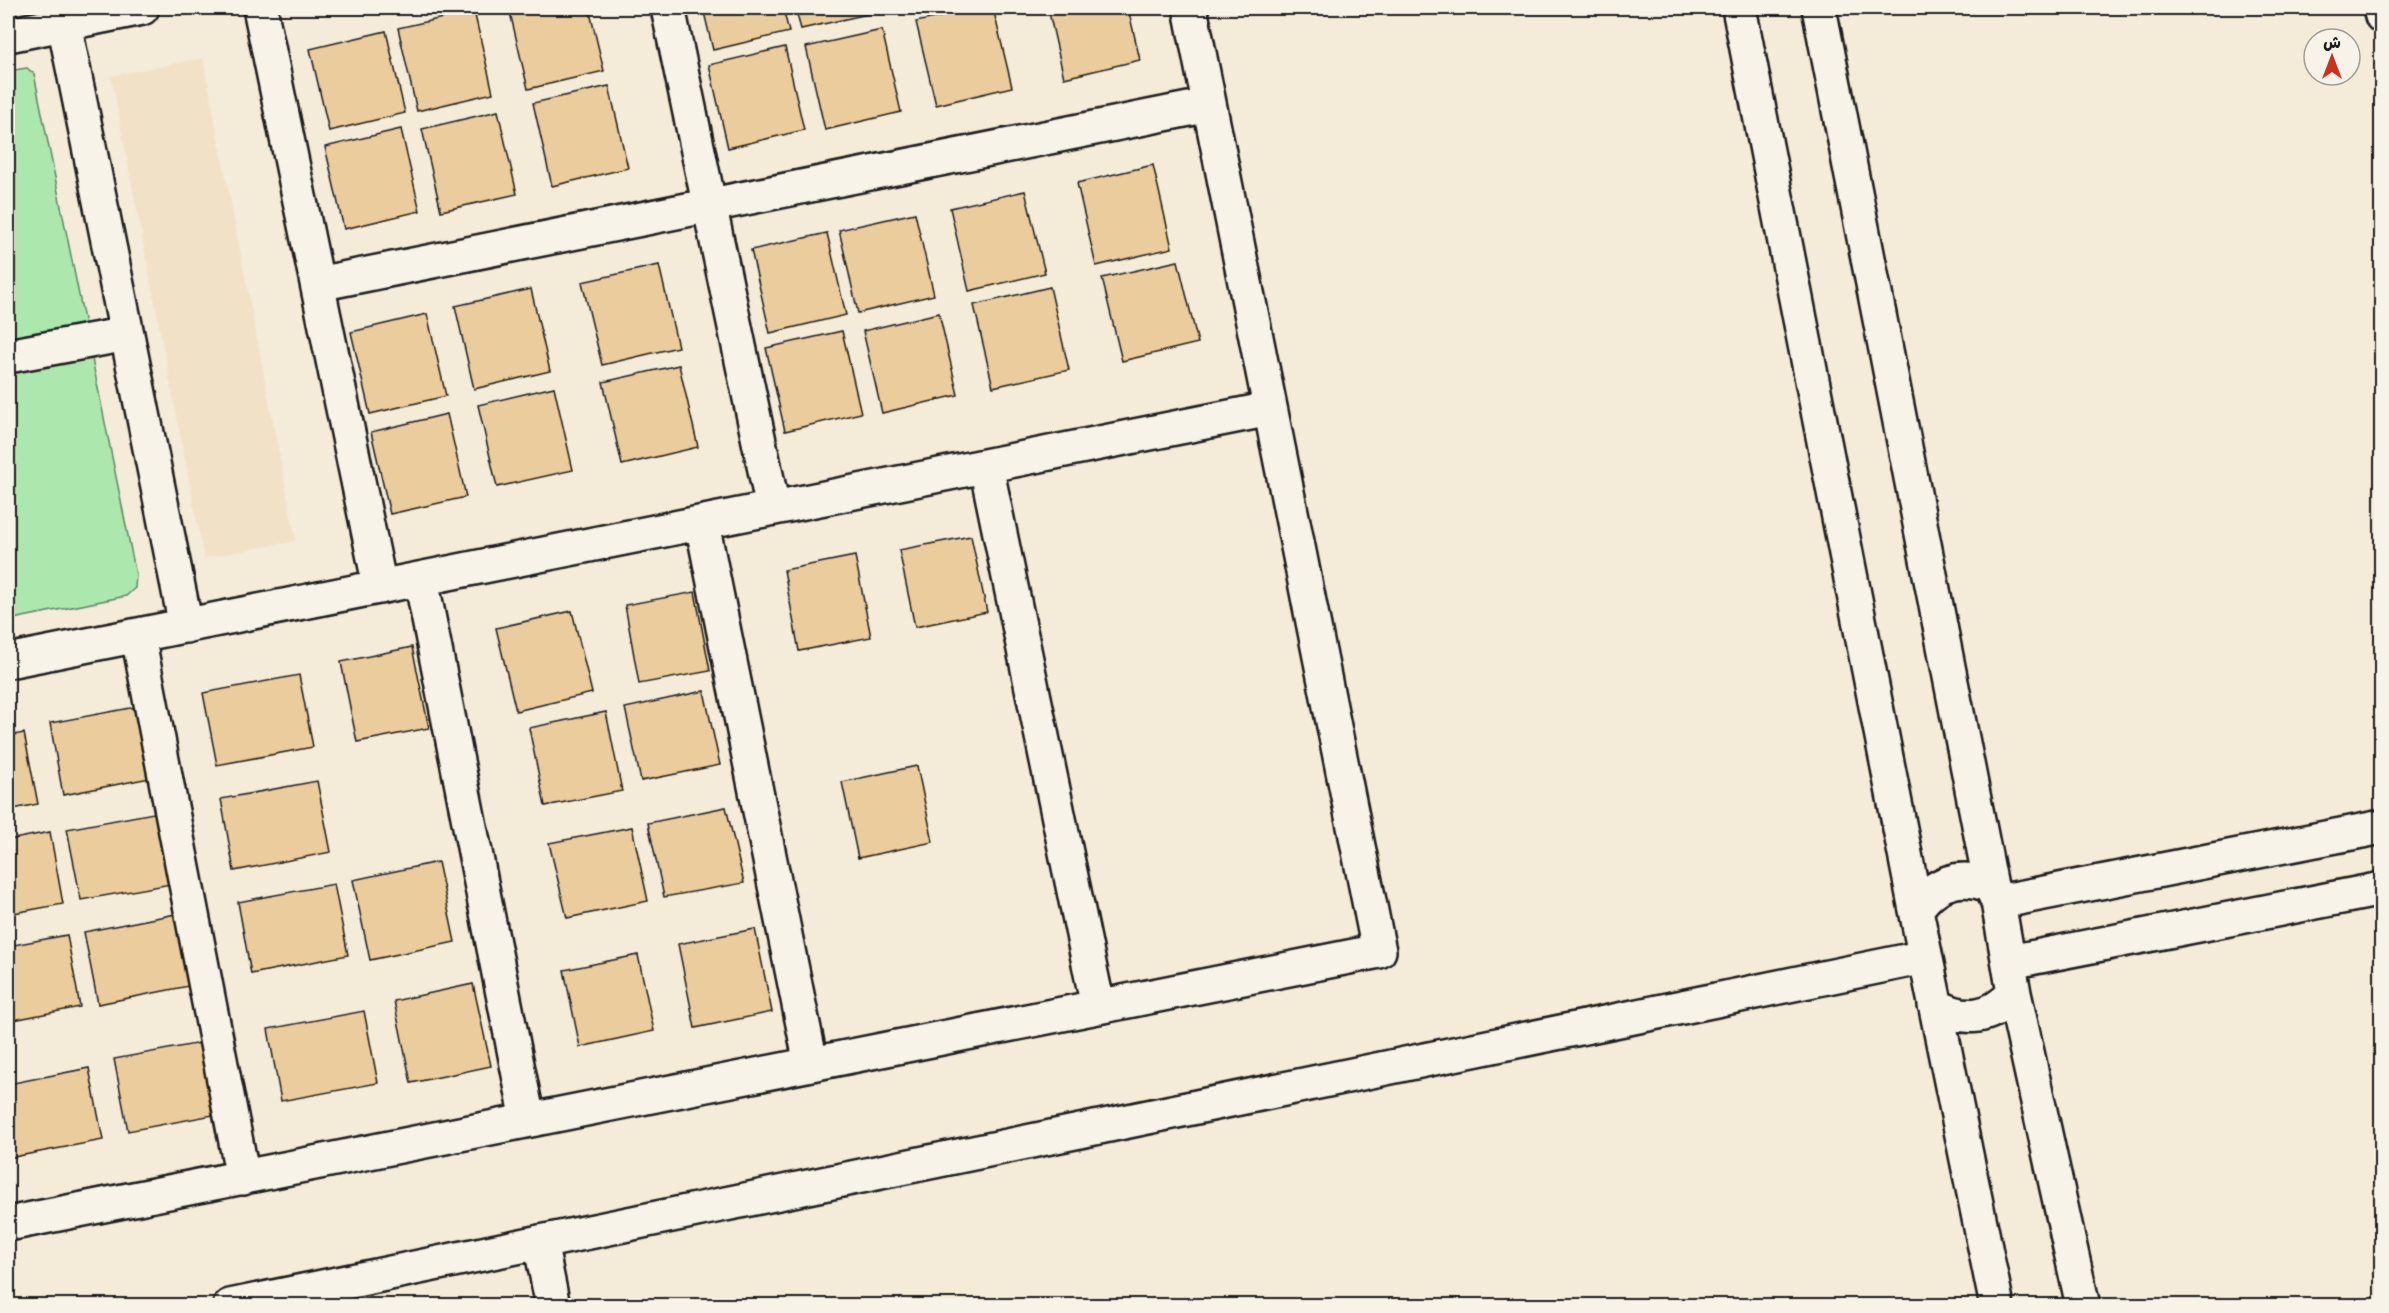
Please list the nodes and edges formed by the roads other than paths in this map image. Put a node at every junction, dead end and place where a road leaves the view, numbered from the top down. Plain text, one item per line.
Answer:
1 (142, 8) edge
2 (260, 8) edge
3 (668, 8) edge
4 (1190, 8) edge
5 (1739, 8) edge
6 (1819, 8) edge
7 (2380, 8) edge
8 (2382, 16) edge
9 (64, 23) junction
10 (13, 25) edge
11 (1209, 105) junction
12 (709, 205) junction
13 (318, 284) junction
14 (127, 334) junction
15 (8, 356) edge
16 (1270, 409) junction
17 (986, 466) junction
18 (773, 508) junction
19 (702, 523) junction
20 (421, 579) junction
21 (380, 587) junction
22 (186, 626) junction
23 (138, 636) junction
24 (8, 661) edge
25 (2382, 827) edge
26 (2382, 889) edge
27 (1995, 894) junction
28 (1916, 910) junction
29 (1925, 957) junction
30 (2012, 978) junction
31 (1935, 1005) junction
32 (1098, 1007) junction
33 (811, 1064) junction
34 (528, 1120) junction
35 (243, 1178) junction
36 (8, 1224) edge
37 (540, 1242) junction
38 (230, 1305) edge
39 (553, 1305) edge
40 (1997, 1305) edge
41 (2083, 1305) edge

1 - 9 street
2 - 13 street
3 - 12 street
4 - 11 street
5 - 28 street
6 - 27 street
7 - 8 street
9 - 10 street
9 - 14 street
11 - 12 street
11 - 16 street
12 - 13 street
12 - 18 street
13 - 21 street
14 - 15 street
14 - 22 street
16 - 17 street
16 - 32 street
17 - 18 street
17 - 32 street
18 - 19 street
19 - 20 street
19 - 33 street
20 - 21 street
20 - 34 street
21 - 22 street
22 - 23 street
23 - 24 street
23 - 35 street
25 - 27 street
26 - 30 street
27 - 28 street
27 - 30 street
28 - 29 street
29 - 31 street
29 - 37 street
30 - 31 street
30 - 41 street
31 - 40 street
32 - 33 street
33 - 34 street
34 - 35 street
35 - 36 street
37 - 38 street
37 - 39 street

